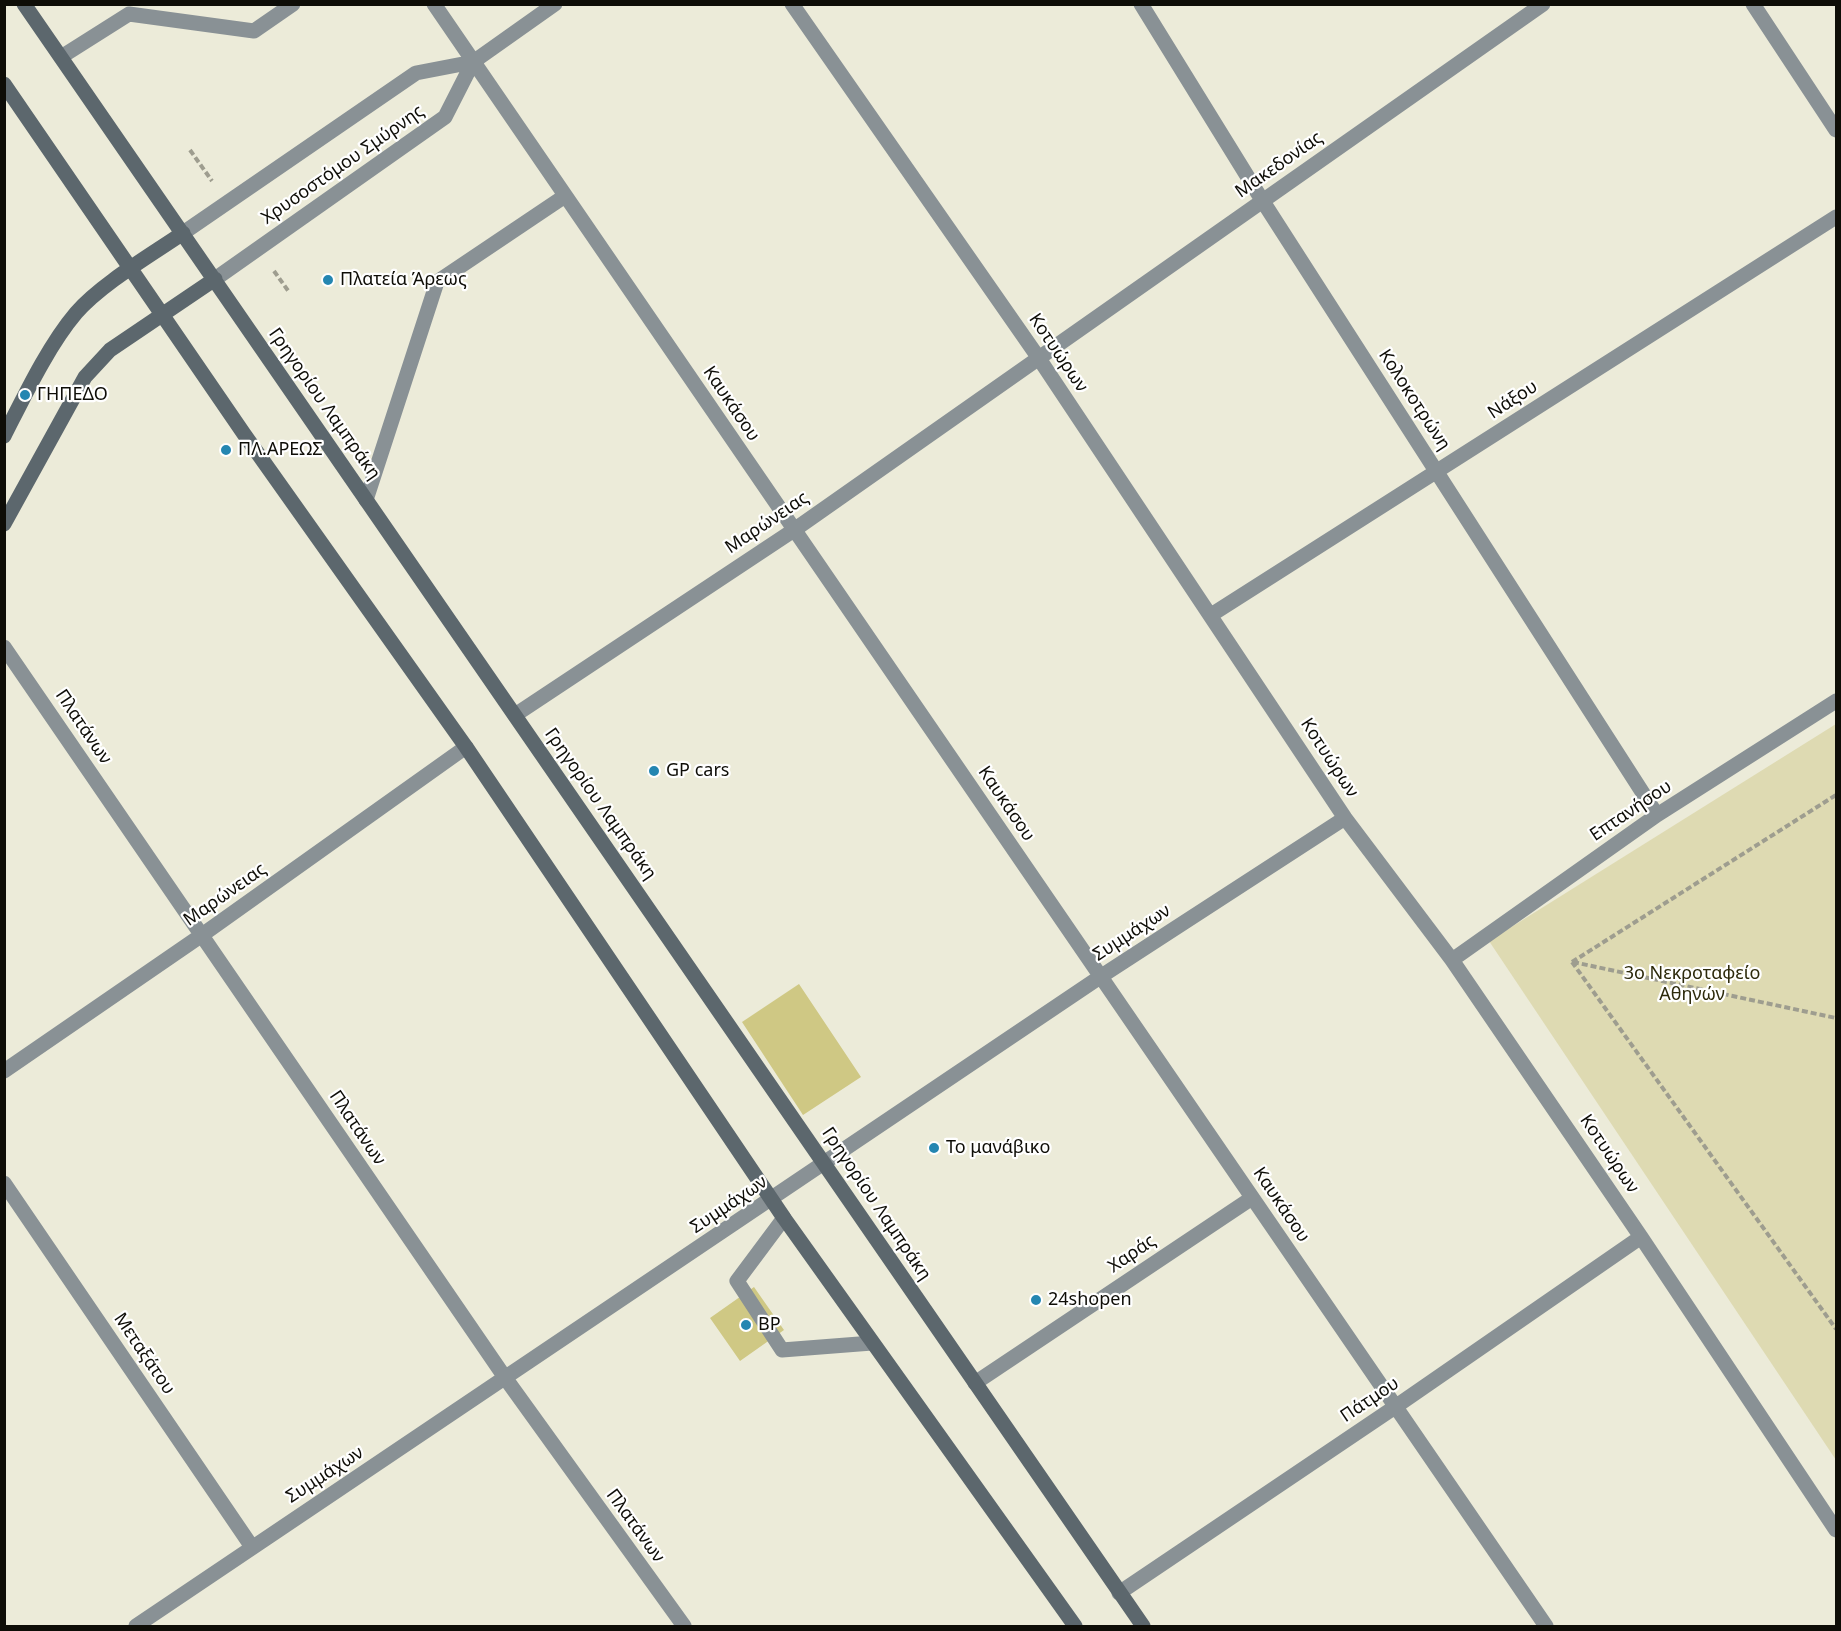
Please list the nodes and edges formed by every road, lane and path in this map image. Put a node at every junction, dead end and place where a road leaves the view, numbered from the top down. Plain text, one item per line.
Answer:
1 (24, 4) edge
2 (293, 4) edge
3 (434, 4) edge
4 (555, 4) edge
5 (792, 4) edge
6 (1141, 4) edge
7 (1543, 4) edge
8 (1753, 4) edge
9 (61, 57) junction
10 (473, 62) junction
11 (4, 84) edge
12 (1836, 130) edge
13 (565, 196) junction
14 (1262, 200) junction
15 (1836, 217) edge
16 (183, 233) junction
17 (131, 269) junction
18 (215, 279) junction
19 (162, 315) junction
20 (1038, 357) junction
21 (4, 436) edge
22 (1437, 471) junction
23 (366, 500) junction
24 (4, 524) edge
25 (794, 530) junction
26 (1211, 615) junction
27 (4, 647) edge
28 (1836, 701) edge
29 (515, 715) junction
30 (466, 747) junction
31 (1836, 795) edge
32 (1657, 815) junction
33 (1345, 818) junction
34 (202, 935) junction
35 (1452, 960) junction
36 (1572, 962) junction
37 (1100, 977) junction
38 (1836, 1018) edge
39 (4, 1071) edge
40 (824, 1163) junction
41 (4, 1183) edge
42 (1252, 1198) junction
43 (772, 1199) junction
44 (784, 1218) junction
45 (1641, 1237) junction
46 (1836, 1329) edge
47 (872, 1343) junction
48 (506, 1379) junction
49 (975, 1383) junction
50 (1395, 1407) junction
51 (1836, 1530) edge
52 (252, 1547) junction
53 (1119, 1593) junction
54 (136, 1626) edge
55 (684, 1626) edge
56 (1074, 1626) edge
57 (1143, 1626) edge
58 (1546, 1626) edge

1 - 9 main road, Γρηγορίου Λαμπράκη
2 - 9 street
3 - 10 street, Καυκάσου
4 - 10 street
5 - 20 street, Κοτυώρων
6 - 14 street, Κολοκοτρώνη
7 - 14 street, Μακεδονίας
8 - 12 street
9 - 16 main road, Γρηγορίου Λαμπράκη
10 - 13 street, Καυκάσου
10 - 16 street, Χρυσοστόμου Σμύρνης
10 - 18 street, Χρυσοστόμου Σμύρνης
11 - 17 main road
13 - 23 street
13 - 25 street, Καυκάσου
14 - 20 street, Μακεδονίας
14 - 22 street, Κολοκοτρώνη
15 - 22 street, Νάξου
16 - 17 main road, Χρυσοστόμου Σμύρνης
16 - 18 main road, Γρηγορίου Λαμπράκη
17 - 19 main road
17 - 21 main road, Χρυσοστόμου Σμύρνης
18 - 19 main road, Χρυσοστόμου Σμύρνης
18 - 23 main road, Γρηγορίου Λαμπράκη
19 - 24 main road, Χρυσοστόμου Σμύρνης
19 - 30 main road
20 - 25 street, Μαρώνειας
20 - 26 street, Κοτυώρων
22 - 26 street, Νάξου
22 - 32 street, Κολοκοτρώνη
23 - 29 main road, Γρηγορίου Λαμπράκη
25 - 29 street, Μαρώνειας
25 - 37 street, Καυκάσου
26 - 33 street, Κοτυώρων
27 - 34 street, Πλατάνων
28 - 32 street, Επτανήσου
29 - 40 main road, Γρηγορίου Λαμπράκη
30 - 34 street, Μαρώνειας
30 - 43 main road
31 - 36 path
32 - 35 street, Επτανήσου
33 - 35 street, Κοτυώρων
33 - 37 street, Συμμάχων
34 - 39 street, Μαρώνειας
34 - 48 street, Πλατάνων
35 - 45 street, Κοτυώρων
36 - 38 path
36 - 46 path
37 - 40 street, Συμμάχων
37 - 42 street, Καυκάσου
40 - 43 street, Συμμάχων
40 - 49 main road, Γρηγορίου Λαμπράκη
41 - 52 street, Μεταξάτου
42 - 49 street, Χαράς
42 - 50 street, Καυκάσου
43 - 44 main road
43 - 48 street, Συμμάχων
44 - 47 main road
44 - 47 street
45 - 50 street, Πάτμου
45 - 51 street, Κοτυώρων
47 - 56 main road
48 - 52 street, Συμμάχων
48 - 55 street, Πλατάνων
49 - 53 main road, Γρηγορίου Λαμπράκη
50 - 53 street, Πάτμου
50 - 58 street, Καυκάσου
52 - 54 street, Συμμάχων
53 - 57 main road, Γρηγορίου Λαμπράκη

